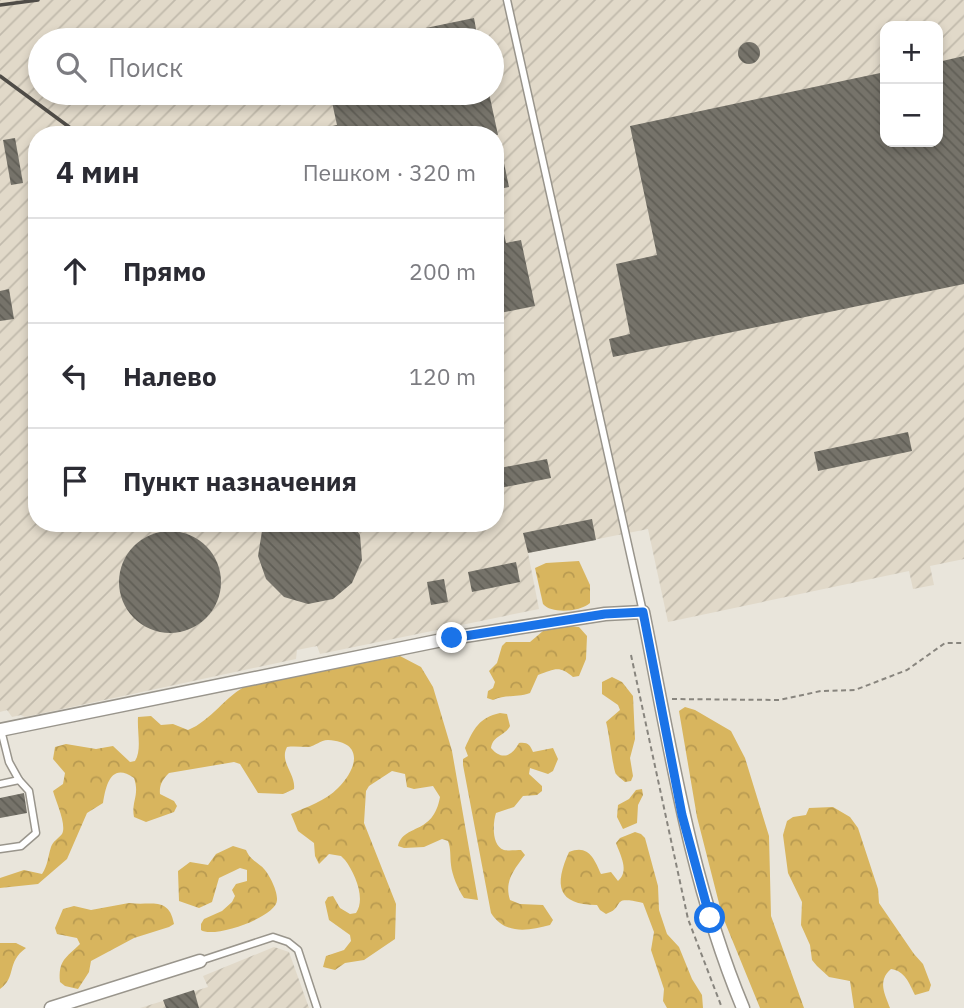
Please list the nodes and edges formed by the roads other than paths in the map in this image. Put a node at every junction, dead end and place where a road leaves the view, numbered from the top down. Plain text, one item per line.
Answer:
1 (507, 0) edge
2 (643, 612) junction
3 (1, 729) edge
4 (19, 780) junction
5 (0, 784) edge
6 (0, 849) edge
7 (200, 961) joint
8 (51, 1008) edge
9 (317, 1008) edge
10 (743, 1008) edge

1 - 2 lane
2 - 3 street
2 - 10 street
3 - 4 lane
4 - 5 lane
4 - 6 lane
7 - 8 street
7 - 9 lane

